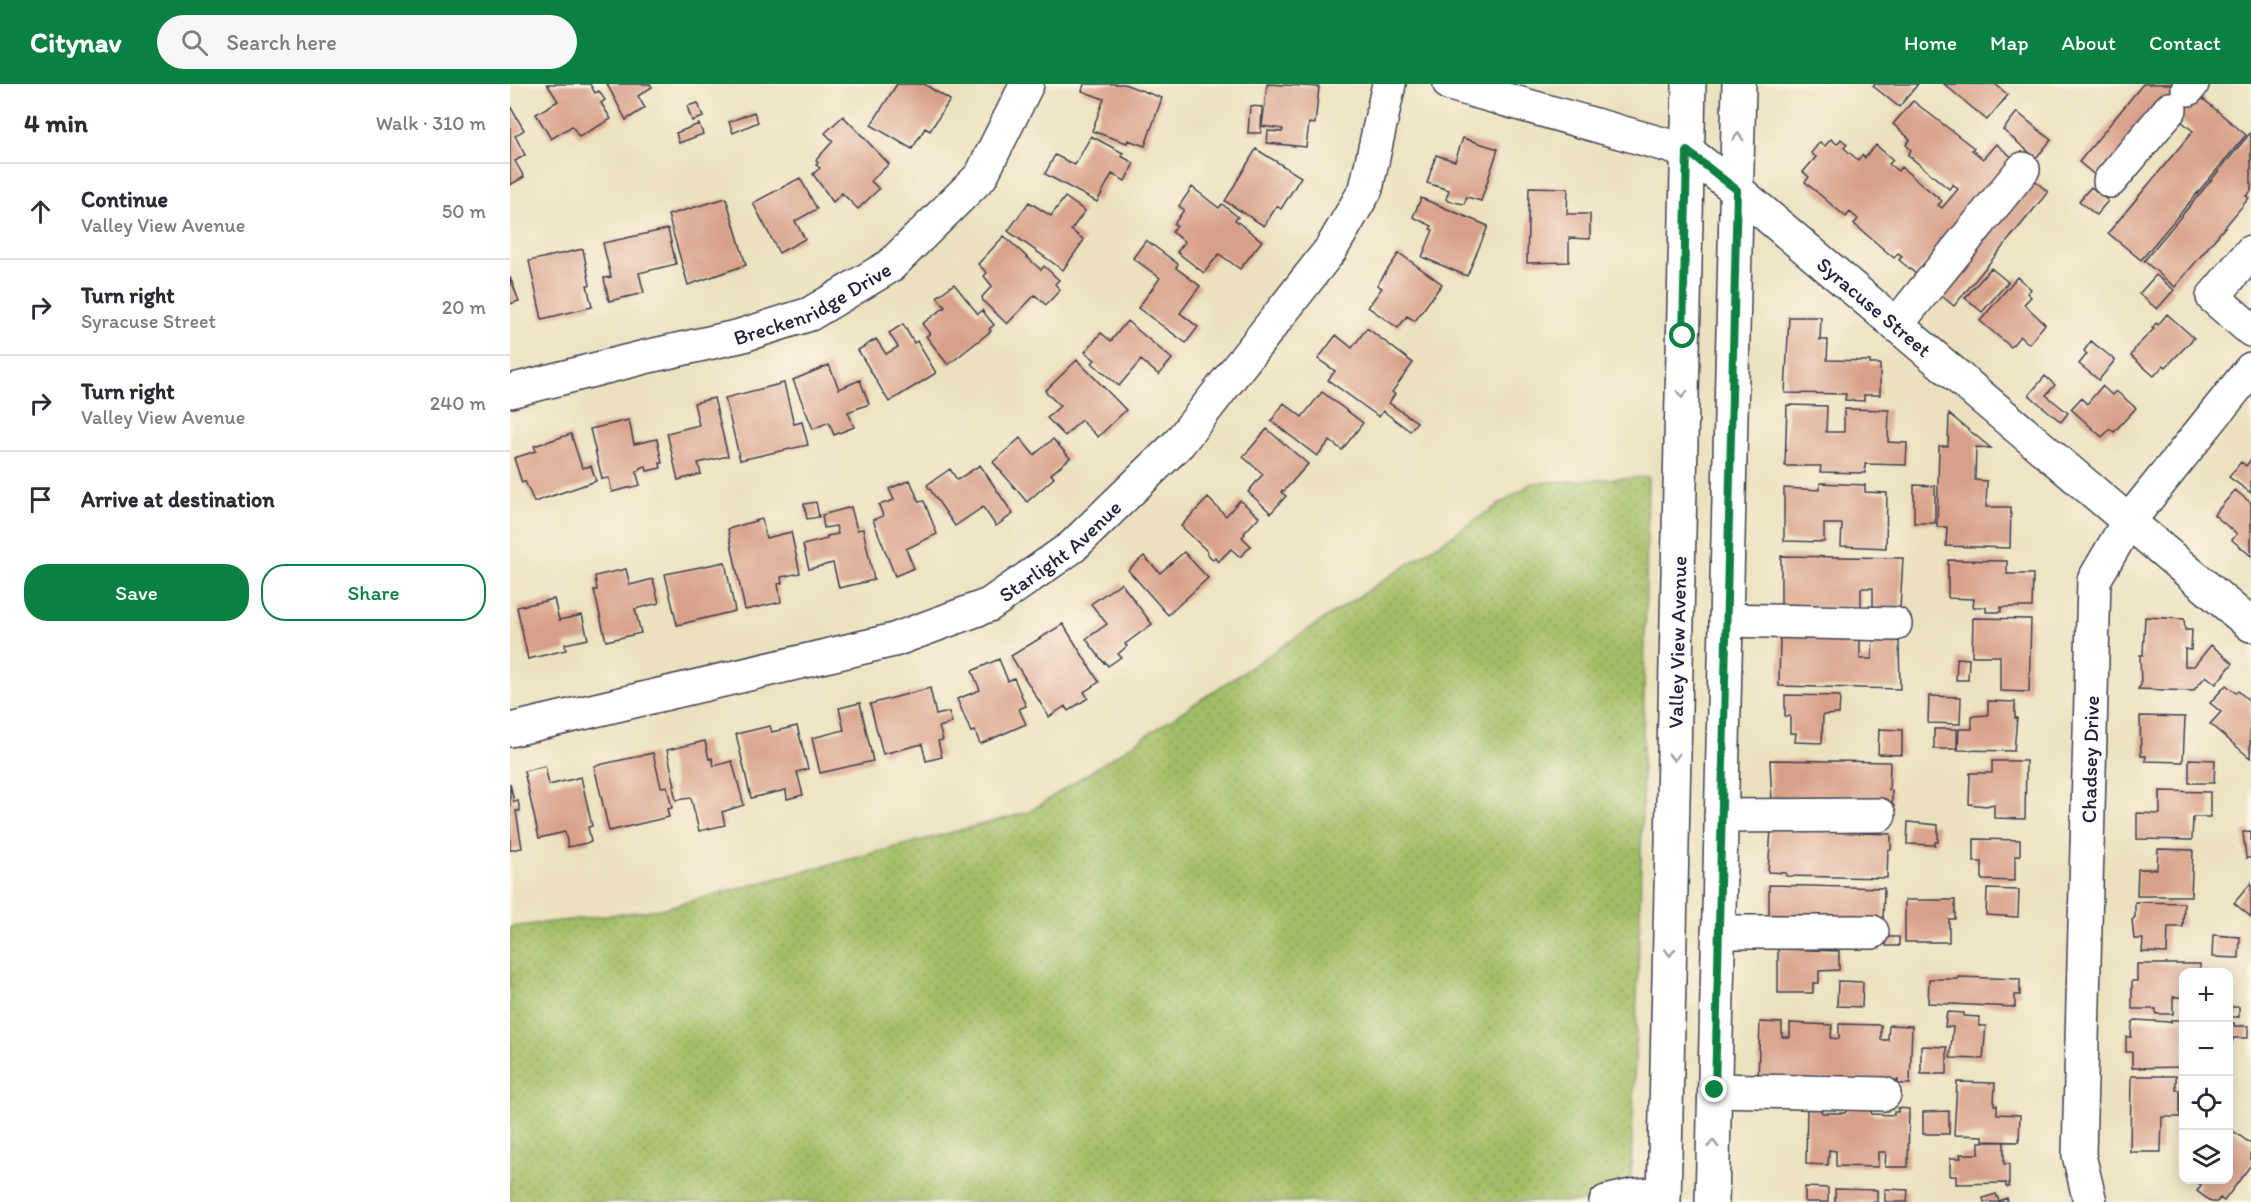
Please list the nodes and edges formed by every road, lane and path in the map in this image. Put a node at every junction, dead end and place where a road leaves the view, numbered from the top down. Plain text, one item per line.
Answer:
1 (1027, 84) edge
2 (1389, 84) edge
3 (1450, 84) edge
4 (1689, 84) edge
5 (1739, 84) edge
6 (2183, 94) edge
7 (1687, 151) junction
8 (2023, 169) dead end
9 (2110, 181) dead end
10 (1737, 190) junction
11 (2251, 252) edge
12 (1896, 325) junction
13 (2251, 330) edge
14 (2251, 369) edge
15 (510, 392) edge
16 (2128, 522) junction
17 (1726, 620) junction
18 (1895, 624) dead end
19 (2251, 625) edge
20 (510, 730) edge
21 (1879, 814) dead end
22 (1721, 816) junction
23 (1718, 932) junction
24 (1872, 932) dead end
25 (1715, 1090) junction
26 (1884, 1094) dead end
27 (1664, 1198) edge
28 (1606, 1202) edge
29 (1712, 1202) edge
30 (2090, 1202) edge

1 - 15 street, Breckenridge Drive
2 - 20 street, Starlight Avenue
3 - 7 street, Syracuse Street
4 - 7 street, Valley View Avenue
10 -> 5 street
6 - 9 street
7 - 10 street, Syracuse Street
7 -> 27 street, Valley View Avenue
8 - 12 street
10 - 12 street, Syracuse Street
10 - 17 street
11 - 13 street
12 - 16 street, Syracuse Street
14 - 16 street, Chadsey Drive
16 - 19 street, Syracuse Street
16 - 30 street, Chadsey Drive
17 - 18 street
17 - 22 street
21 - 22 street
22 - 23 street
23 - 24 street
23 - 25 street
25 - 26 street
29 -> 25 street
27 - 28 street

